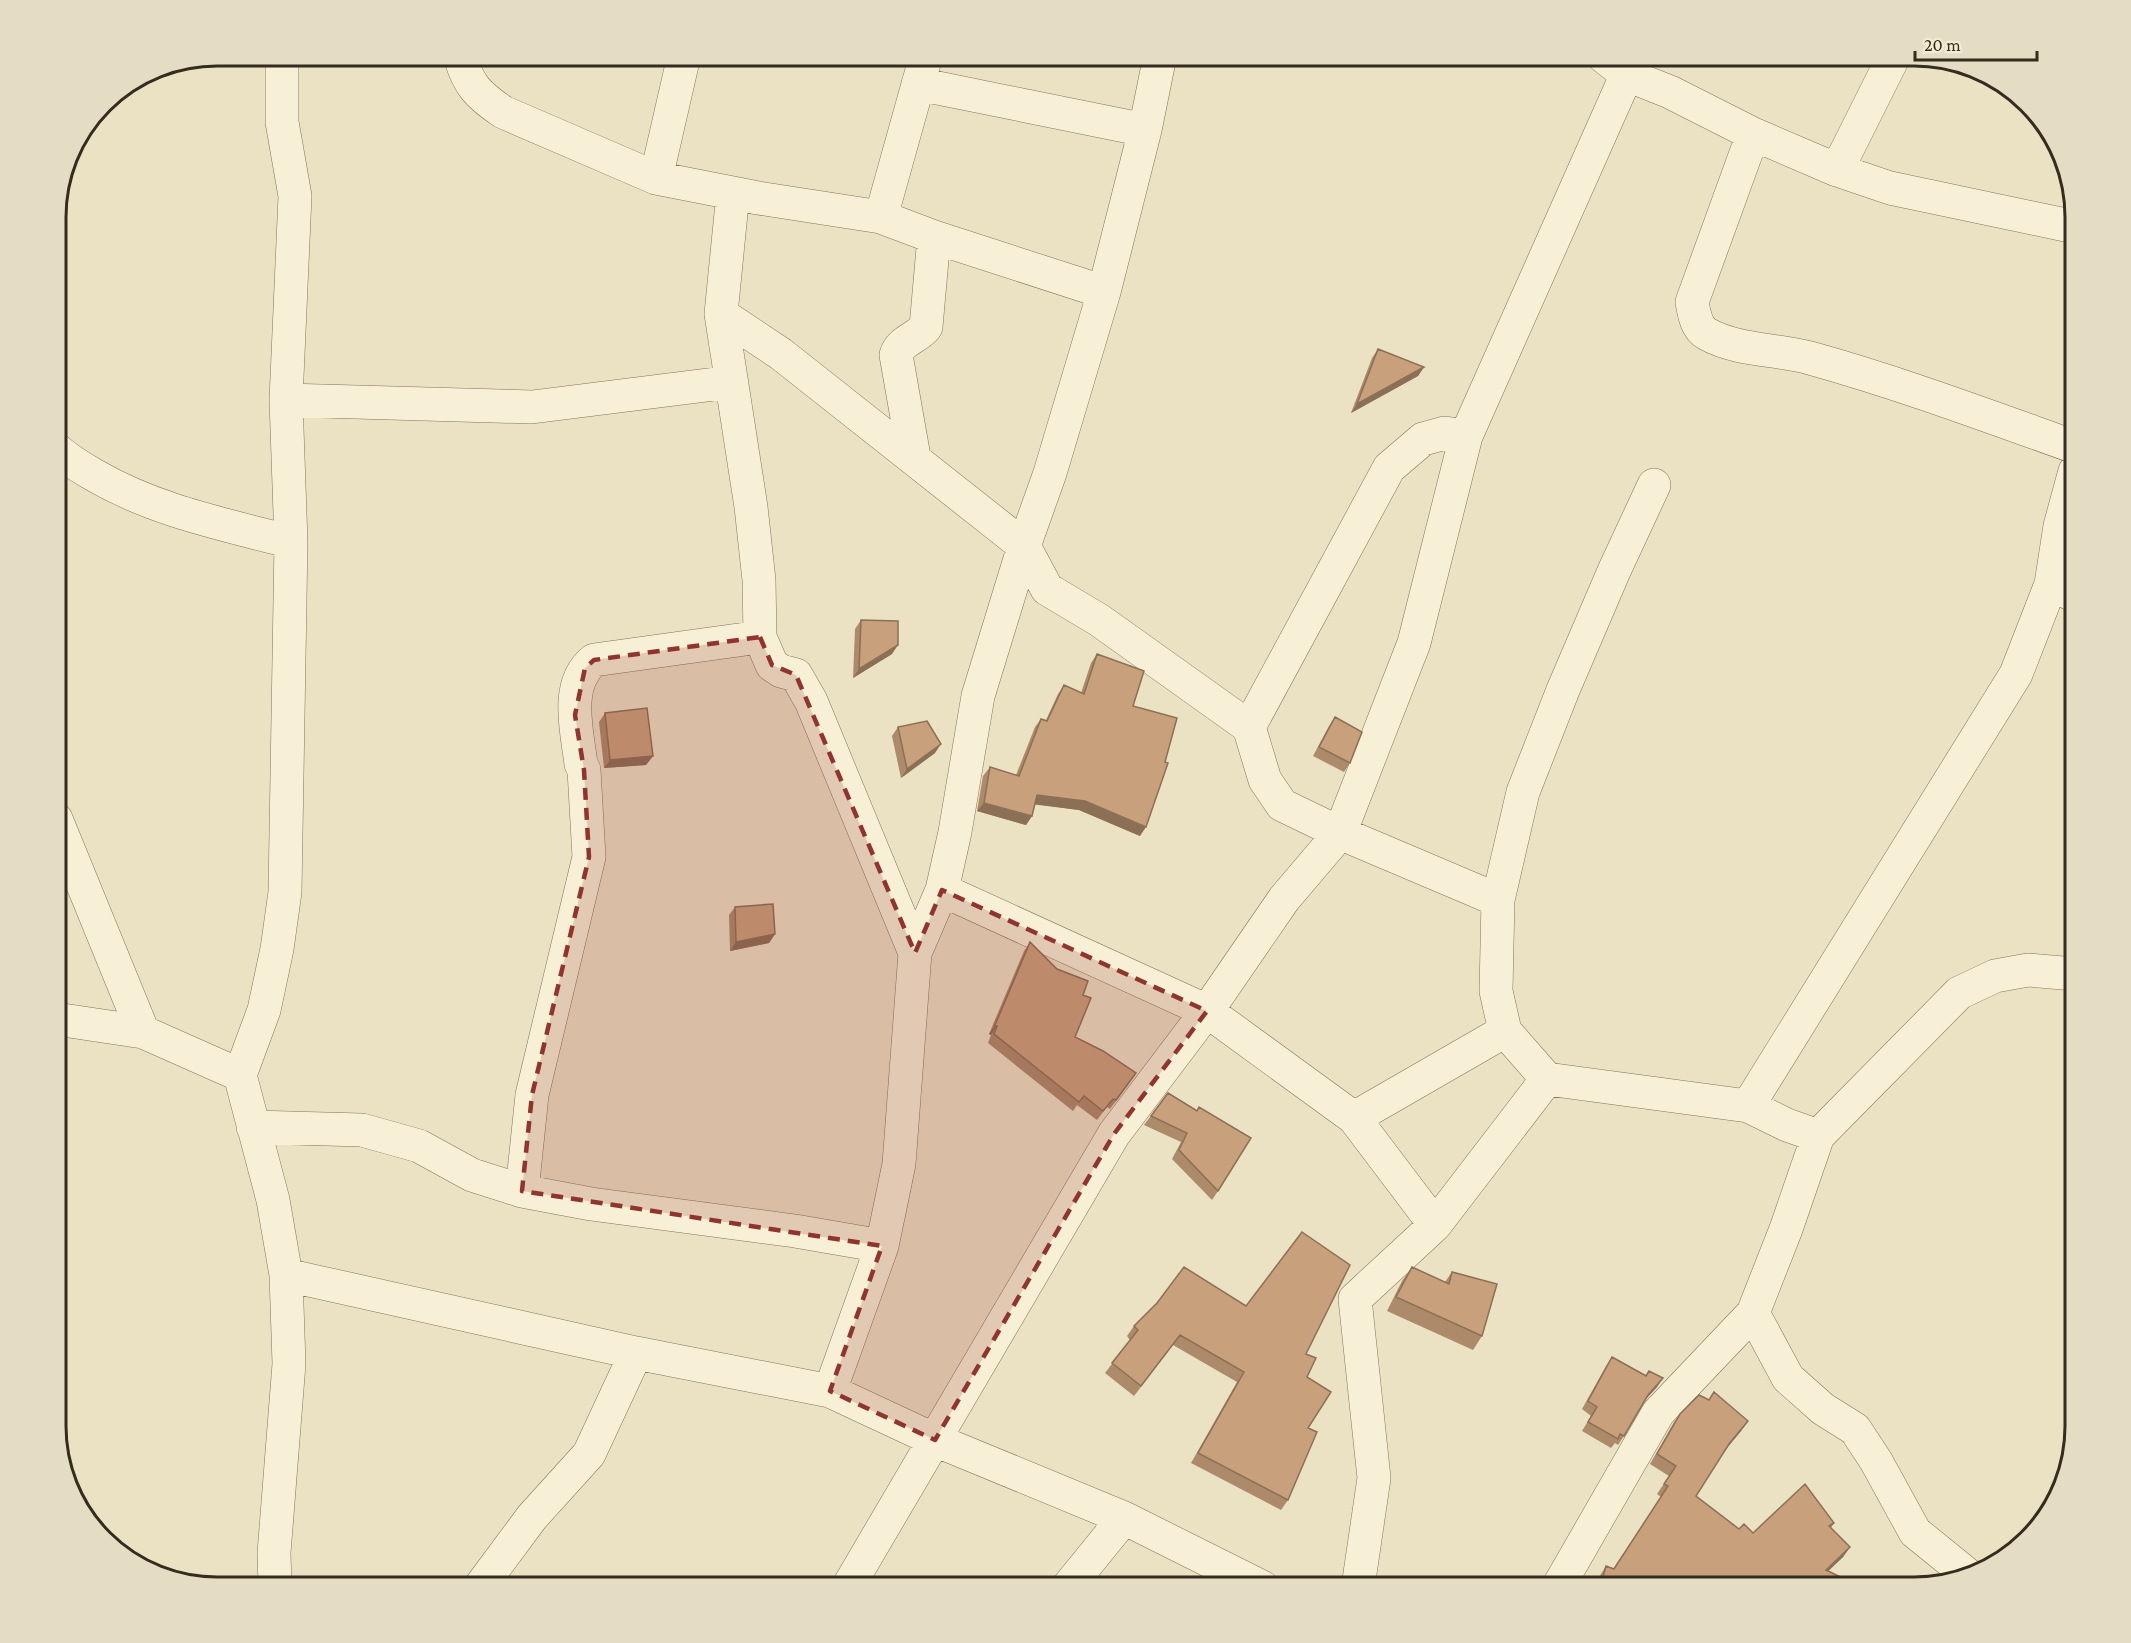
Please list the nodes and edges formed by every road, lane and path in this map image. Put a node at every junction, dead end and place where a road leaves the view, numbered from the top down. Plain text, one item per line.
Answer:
1 (282, 66) edge
2 (463, 66) edge
3 (682, 66) edge
4 (1158, 66) edge
5 (1620, 66) edge
6 (1628, 66) edge
7 (1889, 66) edge
8 (922, 70) edge
9 (1145, 130) junction
10 (1753, 134) junction
11 (1837, 170) junction
12 (656, 178) junction
13 (733, 193) junction
14 (881, 217) junction
15 (2065, 225) edge
16 (934, 237) junction
17 (1104, 292) junction
18 (720, 315) junction
19 (731, 382) junction
20 (286, 400) junction
21 (1466, 436) junction
22 (2065, 443) edge
23 (914, 458) junction
24 (66, 459) edge
25 (1654, 485) dead end
26 (2065, 509) edge
27 (291, 542) junction
28 (1024, 546) junction
29 (2063, 590) edge
30 (760, 637) junction
31 (1249, 727) junction
32 (1340, 833) junction
33 (66, 843) edge
34 (942, 890) junction
35 (1498, 900) junction
36 (915, 953) junction
37 (2065, 973) edge
38 (1207, 1011) junction
39 (66, 1020) edge
40 (1505, 1031) junction
41 (143, 1032) junction
42 (240, 1076) junction
43 (1547, 1079) junction
44 (1748, 1106) junction
45 (1354, 1118) junction
46 (254, 1126) junction
47 (1818, 1136) junction
48 (522, 1191) junction
49 (1435, 1225) junction
50 (882, 1246) junction
51 (286, 1275) junction
52 (1753, 1313) junction
53 (636, 1353) junction
54 (830, 1391) junction
55 (934, 1440) junction
56 (1124, 1518) junction
57 (1961, 1569) edge
58 (275, 1577) edge
59 (487, 1577) edge
60 (854, 1577) edge
61 (1076, 1577) edge
62 (1242, 1577) edge
63 (1359, 1577) edge
64 (1564, 1577) edge

1 - 20 street
2 - 12 street
3 - 12 street
4 - 9 street
5 - 21 street
6 - 10 street
7 - 11 street
8 - 9 street
8 - 14 street
9 - 17 street
10 - 11 street
10 - 22 street
11 - 15 street
12 - 13 street
13 - 14 street
13 - 18 street
14 - 16 street
16 - 17 street
16 - 23 street
17 - 28 street
18 - 19 street
18 - 23 street
19 - 20 street
19 - 30 street
20 - 27 street
21 - 31 street
21 - 32 street
23 - 28 street
24 - 27 street
25 - 35 street
26 - 29 street
27 - 42 street
28 - 31 street
28 - 34 street
29 - 44 street
30 - 36 street
30 - 48 street
31 - 32 street
32 - 35 street
32 - 38 street
33 - 41 street
34 - 36 street
34 - 38 street
35 - 40 street
36 - 50 street
37 - 47 street
38 - 45 street
38 - 55 street
39 - 41 street
40 - 43 street
40 - 45 street
41 - 42 street
42 - 46 street
43 - 44 street
43 - 49 street
44 - 47 street
45 - 49 street
46 - 48 street
46 - 51 street
47 - 52 street
48 - 50 street
49 - 63 street
50 - 54 street
51 - 53 street
51 - 58 street
52 - 57 street
52 - 64 street
53 - 54 street
53 - 59 street
54 - 55 street
55 - 56 street
55 - 60 street
56 - 61 street
56 - 62 street

